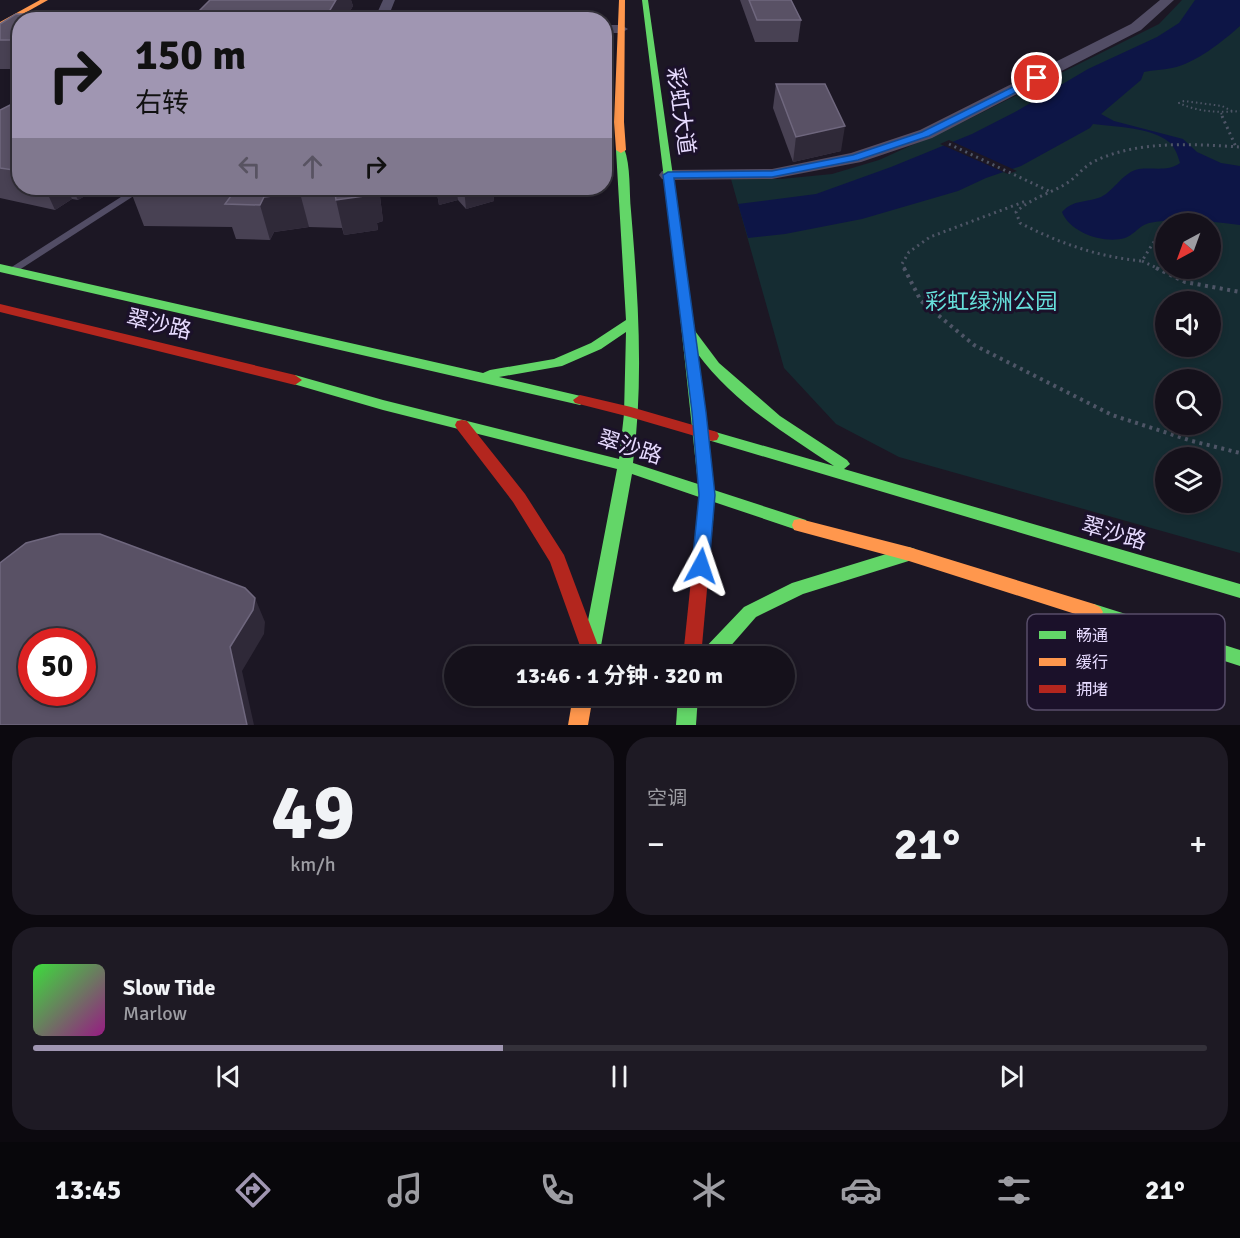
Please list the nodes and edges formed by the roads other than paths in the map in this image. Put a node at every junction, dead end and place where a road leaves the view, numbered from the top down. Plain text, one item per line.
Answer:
1 (45, 0) edge
2 (622, 0) edge
3 (645, 0) edge
4 (1168, 0) edge
5 (25, 12) edge
6 (612, 29) edge
7 (621, 29) junction
8 (668, 175) junction
9 (129, 195) edge
10 (6, 269) edge
11 (0, 308) edge
12 (632, 322) junction
13 (689, 331) junction
14 (472, 376) junction
15 (631, 412) junction
16 (462, 425) junction
17 (702, 432) junction
18 (626, 466) junction
19 (873, 485) junction
20 (707, 495) junction
21 (909, 554) junction
22 (1240, 591) edge
23 (1100, 614) edge
24 (587, 646) edge
25 (592, 646) edge
26 (693, 646) edge
27 (719, 646) edge
28 (1225, 653) edge
29 (1240, 658) edge
30 (581, 706) edge
31 (687, 706) edge
32 (578, 725) edge
33 (686, 725) edge

1 - 5 main road
2 - 7 main road
3 - 8 main road, 彩虹大道
4 - 8 street
6 - 7 street
7 - 12 main road
8 - 13 main road, 彩虹大道
9 - 10 lane
10 - 14 main road, 翠沙路
11 - 16 main road, 翠沙路
12 - 14 main road
12 - 15 main road
13 - 17 main road, 彩虹大道
13 - 19 main road
14 - 15 main road, 翠沙路
15 - 17 main road, 翠沙路
15 - 18 main road
16 - 18 main road, 翠沙路
16 - 24 main road
17 - 19 main road, 翠沙路
17 - 20 main road, 彩虹大道
18 - 20 main road, 翠沙路
18 - 25 main road
19 - 22 main road, 翠沙路
20 - 21 main road, 翠沙路
20 - 26 main road, 彩虹大道
21 - 23 main road, 翠沙路
21 - 27 main road
28 - 29 main road, 翠沙路
30 - 32 main road
31 - 33 main road

